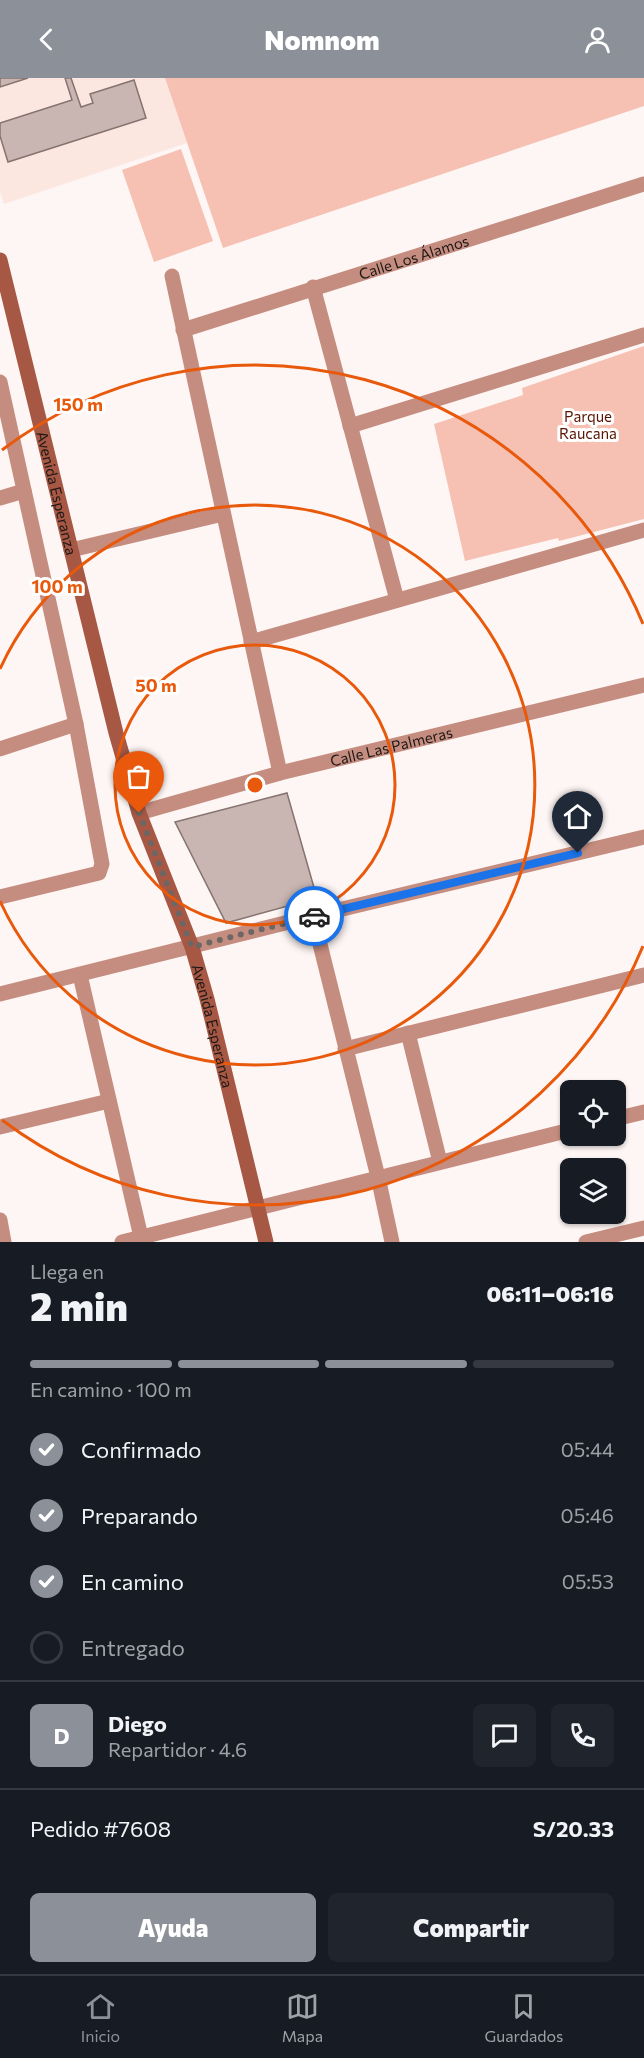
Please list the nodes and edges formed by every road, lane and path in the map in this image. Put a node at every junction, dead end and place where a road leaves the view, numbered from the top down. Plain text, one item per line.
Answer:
1 (644, 183) edge
2 (0, 260) edge
3 (172, 276) dead end
4 (313, 287) junction
5 (183, 330) junction
6 (644, 335) edge
7 (0, 382) edge
8 (350, 426) junction
9 (24, 491) junction
10 (0, 498) edge
11 (224, 514) junction
12 (644, 530) edge
13 (71, 550) junction
14 (397, 600) junction
15 (251, 642) junction
16 (644, 685) edge
17 (76, 724) junction
18 (0, 749) edge
19 (280, 773) junction
20 (139, 813) junction
21 (644, 837) edge
22 (0, 897) edge
23 (313, 916) junction
24 (192, 947) junction
25 (80, 975) junction
26 (644, 975) edge
27 (0, 994) edge
28 (408, 1034) junction
29 (345, 1049) junction
30 (109, 1101) junction
31 (644, 1112) edge
32 (626, 1116) edge
33 (0, 1127) edge
34 (560, 1132) edge
35 (440, 1162) junction
36 (378, 1178) junction
37 (258, 1209) junction
38 (644, 1228) edge
39 (141, 1237) junction
40 (604, 1240) edge
41 (122, 1242) edge
42 (266, 1242) edge
43 (392, 1242) edge
44 (586, 1242) edge

1 - 4 street, Calle Los Álamos
2 - 13 street, Avenida Esperanza
3 - 5 street
4 - 5 street, Calle Los Álamos
4 - 8 street
5 - 11 street
6 - 8 street
7 - 9 street
8 - 14 street
9 - 10 street
9 - 17 street
11 - 13 street
11 - 15 street
12 - 14 street
13 - 20 street, Avenida Esperanza
14 - 15 street
15 - 19 street
16 - 19 street, Calle Las Palmeras
17 - 18 street
17 - 22 street
19 - 20 street, Calle Las Palmeras
20 - 24 street, Avenida Esperanza
21 - 23 street
23 - 24 street
23 - 29 street
24 - 25 street
24 - 37 street, Avenida Esperanza
25 - 27 street
25 - 30 street
26 - 28 street
28 - 29 street
28 - 35 street
29 - 36 street
30 - 33 street
30 - 39 street
31 - 32 street
34 - 35 street
35 - 36 street
36 - 37 street
36 - 43 street
37 - 39 street
37 - 42 street, Avenida Esperanza
38 - 40 street
39 - 41 street
40 - 44 street

